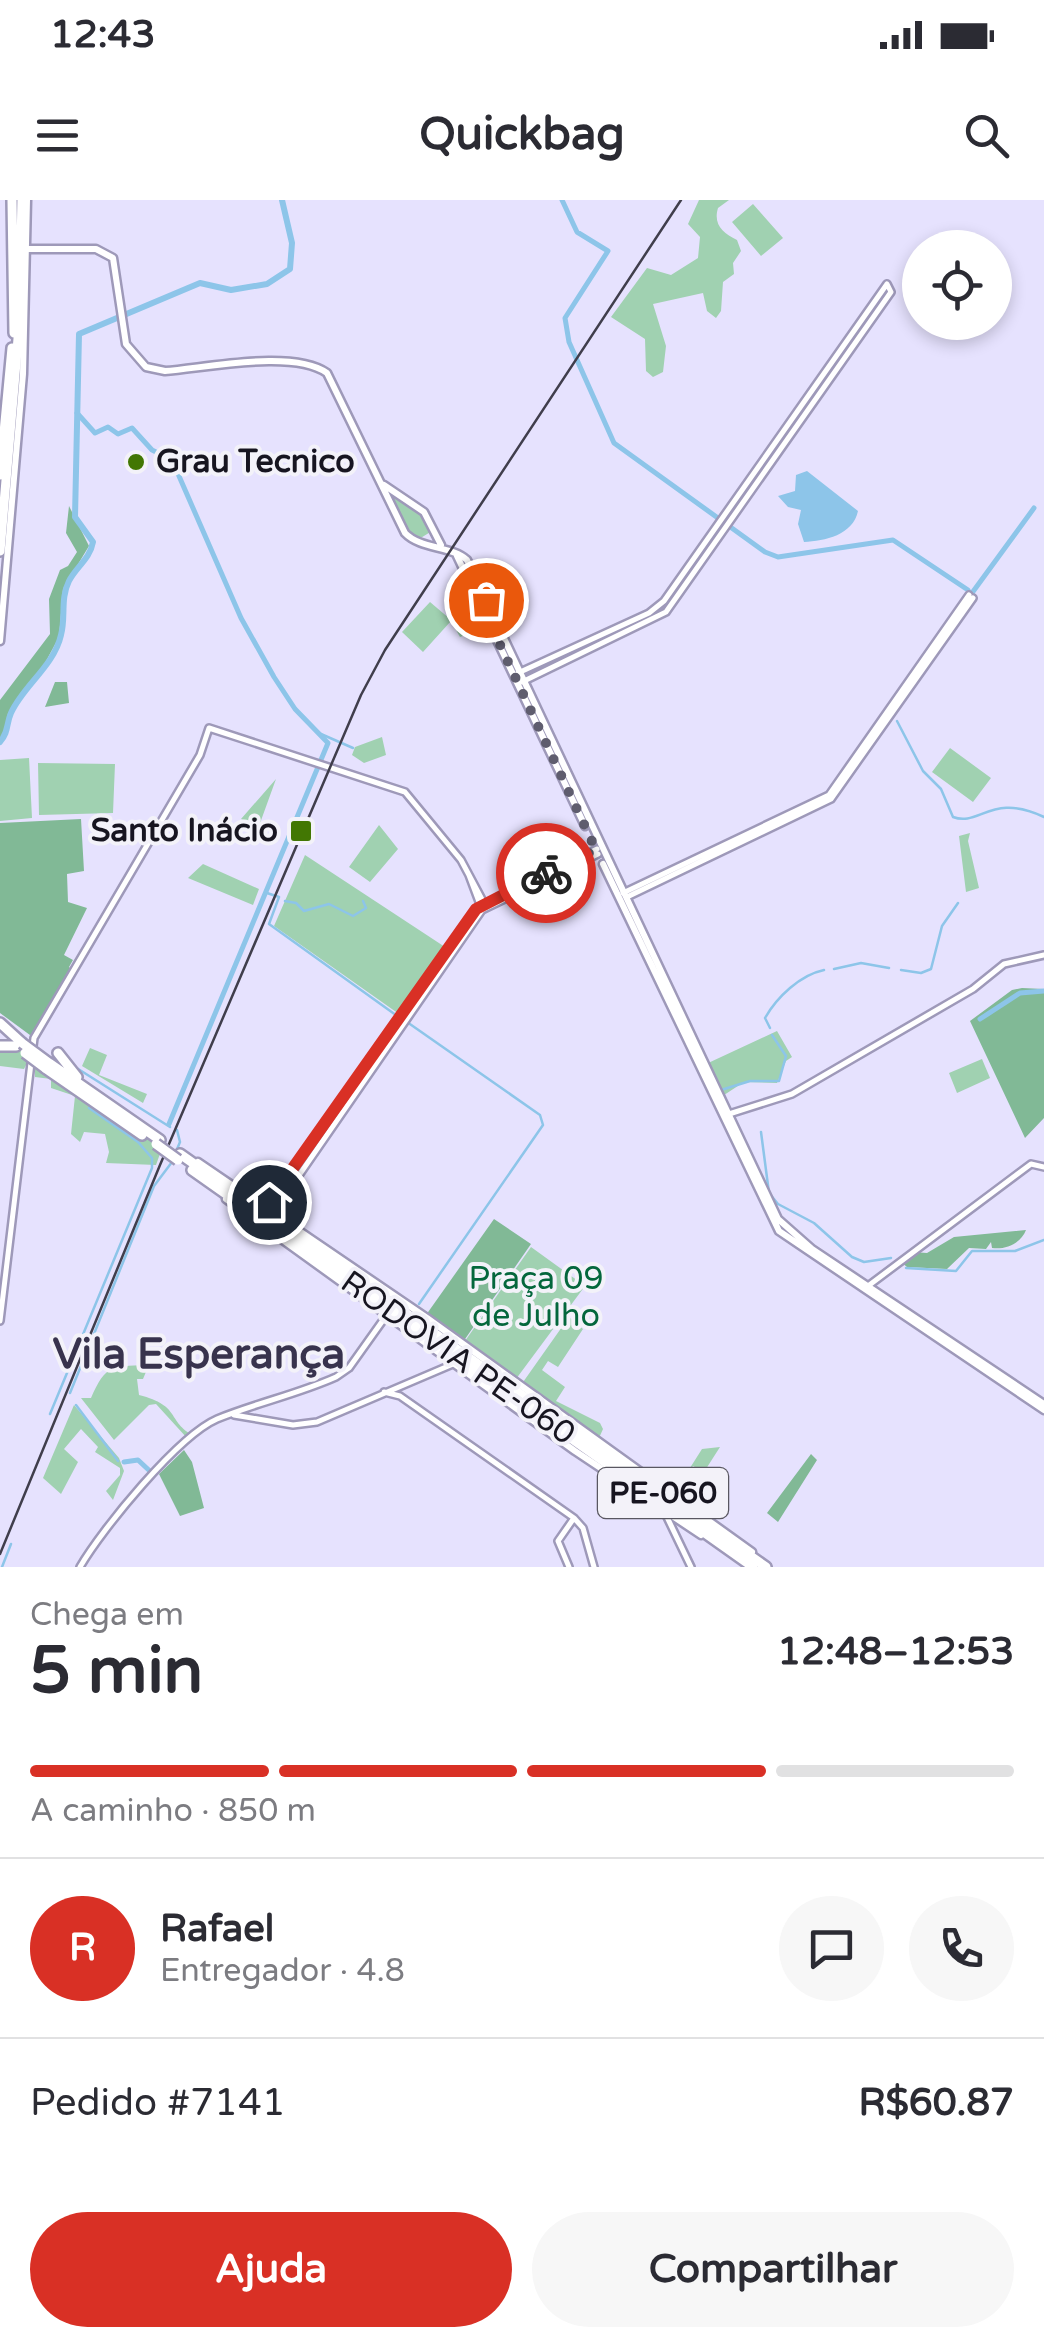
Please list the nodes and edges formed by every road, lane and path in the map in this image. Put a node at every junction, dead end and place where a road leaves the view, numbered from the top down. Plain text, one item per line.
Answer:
1 (20, 200) edge
2 (28, 249) junction
3 (0, 475) edge
4 (382, 484) junction
5 (434, 531) junction
6 (425, 542) junction
7 (441, 545) junction
8 (0, 551) edge
9 (971, 596) dead end
10 (0, 642) edge
11 (519, 678) junction
12 (598, 852) junction
13 (623, 896) junction
14 (483, 906) junction
15 (1044, 955) edge
16 (402, 1019) junction
17 (0, 1024) edge
18 (11, 1043) edge
19 (58, 1052) dead end
20 (47, 1066) junction
21 (85, 1087) junction
22 (726, 1116) junction
23 (158, 1142) junction
24 (179, 1157) junction
25 (1044, 1166) edge
26 (262, 1205) junction
27 (273, 1213) junction
28 (330, 1264) junction
29 (865, 1288) junction
30 (409, 1306) junction
31 (386, 1316) junction
32 (0, 1321) edge
33 (404, 1321) junction
34 (428, 1328) junction
35 (427, 1345) junction
36 (449, 1366) junction
37 (520, 1385) junction
38 (397, 1386) junction
39 (384, 1392) junction
40 (400, 1396) junction
41 (518, 1402) junction
42 (1044, 1407) edge
43 (249, 1408) junction
44 (231, 1415) junction
45 (246, 1418) junction
46 (666, 1515) junction
47 (574, 1518) junction
48 (726, 1548) junction
49 (80, 1567) edge
50 (570, 1567) edge
51 (594, 1567) edge
52 (691, 1567) edge
53 (753, 1567) edge
54 (767, 1567) edge

1 - 2 main road
1 - 3 highway
1 - 8 highway
2 - 4 main road
2 - 10 main road
4 - 5 main road
4 - 6 main road
5 - 6 main road
5 - 7 main road
6 - 7 main road
7 - 11 main road
9 - 13 street
11 - 11 street
11 - 12 main road
11 - 13 main road
12 - 14 street
12 - 29 main road
13 - 22 main road
14 - 16 street
14 - 32 street
15 - 22 street
16 - 26 street
16 - 27 street
17 - 18 highway, PE-060
18 - 20 highway, PE-060, bridge
19 - 21 highway
20 - 21 highway, RODOVIA PE-060 / PE-060
20 - 23 highway, PE-060
21 - 23 highway, RODOVIA PE-060 / PE-060
22 - 29 main road
23 - 24 highway, RODOVIA PE-060 / PE-060, bridge
24 - 26 main road, PE-060
24 - 28 highway, RODOVIA PE-060 / PE-060
24 - 28 highway, RODOVIA PE-060 / PE-060
25 - 29 street
26 - 27 main road, PE-060
27 - 28 main road, PE-060
28 - 30 main road, PE-060
28 - 31 main road, PE-060
28 - 33 highway, RODOVIA PE-060 / PE-060
28 - 34 highway, RODOVIA PE-060 / PE-060
29 - 42 main road
30 - 34 highway
30 - 37 main road, PE-060
31 - 35 main road, PE-060
31 - 43 street
33 - 35 highway
33 - 41 highway, RODOVIA PE-060 / PE-060
34 - 41 highway, RODOVIA PE-060 / PE-060
35 - 36 main road, PE-060
36 - 38 street
36 - 41 main road, PE-060
37 - 41 main road
37 - 54 main road, PE-060
38 - 39 street
38 - 40 street
39 - 40 street
39 - 45 street
40 - 47 street
41 - 46 main road, PE-060
41 - 48 highway, RODOVIA PE-060 / PE-060
41 - 54 highway, RODOVIA PE-060 / PE-060
43 - 44 street
43 - 45 street
44 - 45 street
44 - 49 street
46 - 48 main road, PE-060
46 - 52 street
47 - 50 street
47 - 51 street
48 - 53 highway, RODOVIA PE-060 / PE-060

